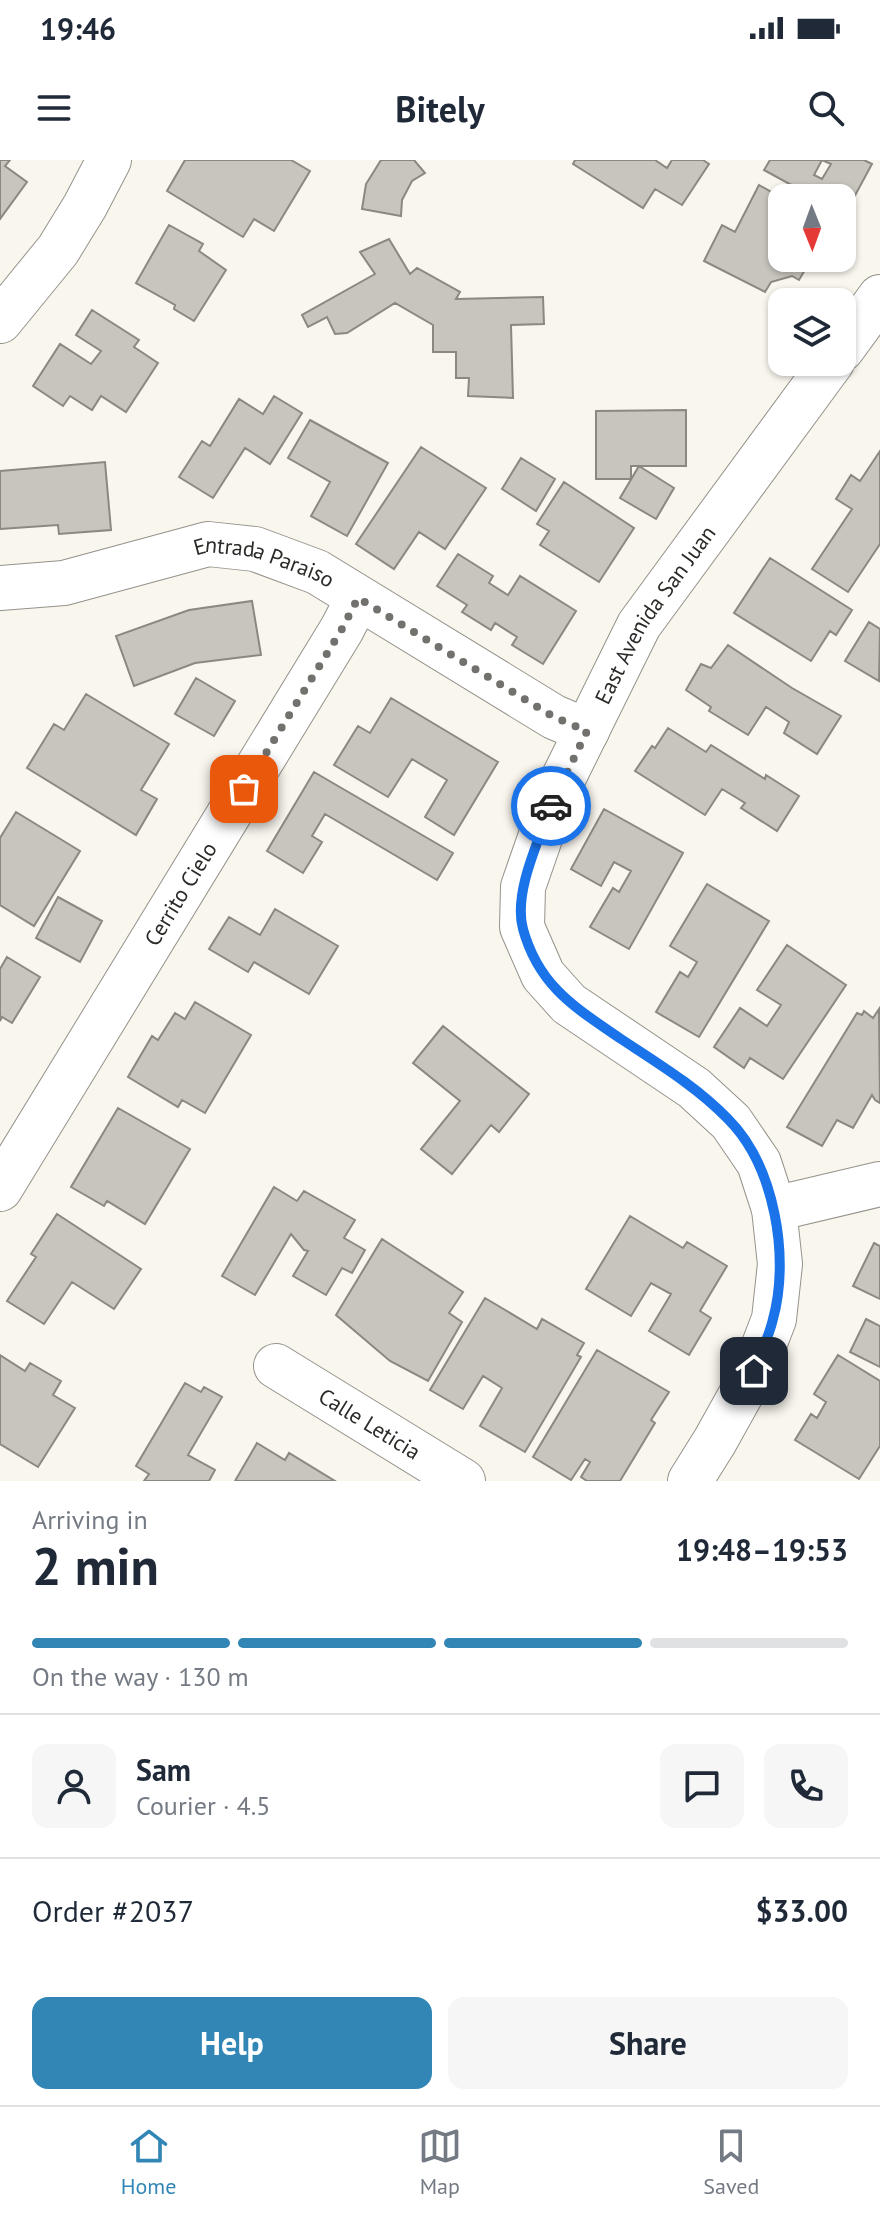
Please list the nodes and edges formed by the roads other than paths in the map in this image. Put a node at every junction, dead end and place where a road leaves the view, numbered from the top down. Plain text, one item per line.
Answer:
1 (109, 160) edge
2 (880, 297) edge
3 (0, 321) edge
4 (856, 330) edge
5 (822, 376) edge
6 (0, 588) edge
7 (358, 598) junction
8 (587, 731) junction
9 (880, 1184) edge
10 (0, 1189) edge
11 (774, 1209) junction
12 (276, 1366) dead end
13 (463, 1481) edge
14 (690, 1481) edge

1 - 3 street
2 - 4 street
5 - 8 street, East Avenida San Juan
6 - 7 street, Entrada Paraiso
7 - 8 street, Entrada Paraiso
7 - 10 street, Cerrito Cielo
8 - 11 street, East Avenida San Juan
9 - 11 street
11 - 14 street, East Avenida San Juan
12 - 13 street, Calle Leticia

